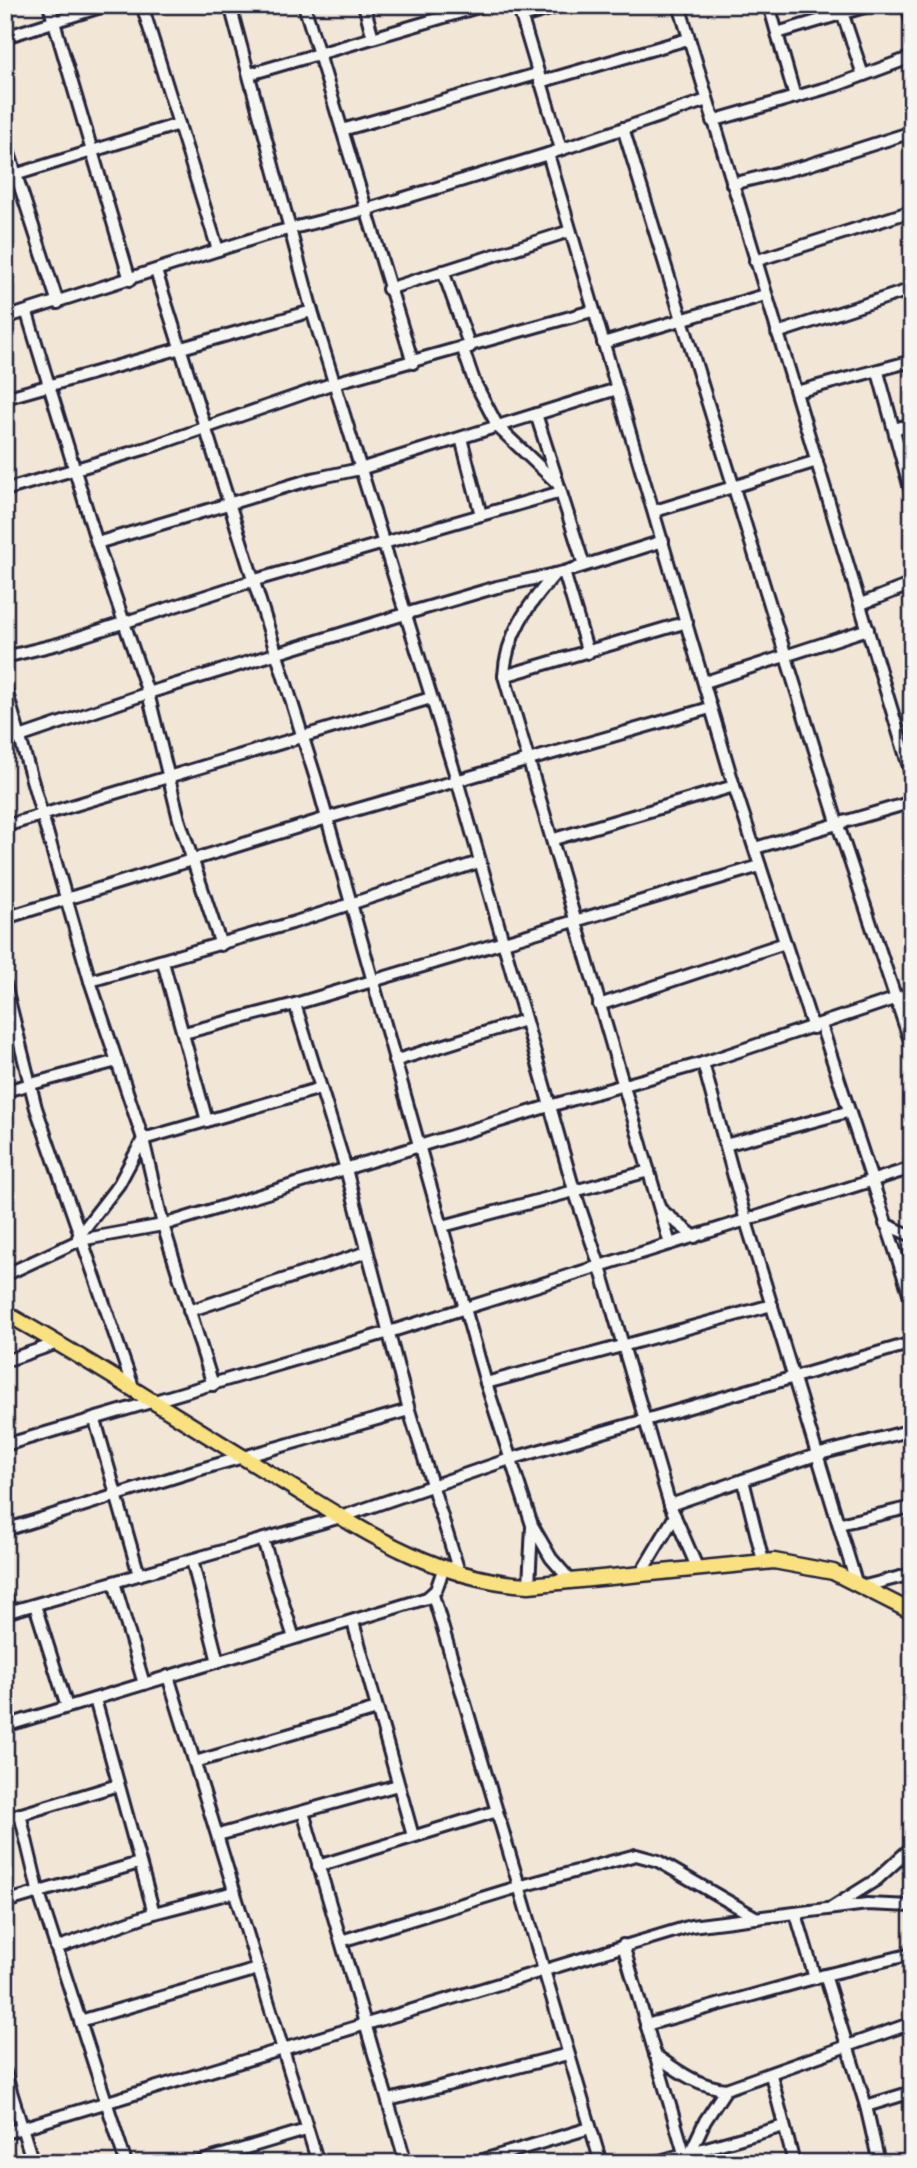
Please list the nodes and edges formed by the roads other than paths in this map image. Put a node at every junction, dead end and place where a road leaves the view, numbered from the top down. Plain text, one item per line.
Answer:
1 (49, 5) edge
2 (107, 5) edge
3 (142, 5) edge
4 (230, 5) edge
5 (304, 5) edge
6 (364, 5) edge
7 (485, 5) edge
8 (564, 5) edge
9 (679, 5) edge
10 (769, 5) edge
11 (872, 5) edge
12 (907, 5) edge
13 (447, 11) edge
14 (520, 11) edge
15 (843, 15) junction
16 (54, 21) junction
17 (912, 24) edge
18 (777, 33) junction
19 (5, 37) edge
20 (373, 38) junction
21 (688, 39) junction
22 (319, 54) junction
23 (912, 57) edge
24 (250, 74) junction
25 (863, 75) junction
26 (539, 78) junction
27 (795, 97) junction
28 (707, 100) junction
29 (712, 121) junction
30 (179, 124) junction
31 (623, 128) junction
32 (342, 131) junction
33 (912, 132) edge
34 (5, 141) edge
35 (91, 149) junction
36 (561, 149) junction
37 (548, 154) junction
38 (11, 176) edge
39 (732, 184) junction
40 (365, 210) junction
41 (912, 211) edge
42 (290, 228) junction
43 (569, 231) junction
44 (219, 250) junction
45 (755, 261) junction
46 (156, 271) junction
47 (443, 271) junction
48 (130, 280) junction
49 (387, 289) junction
50 (912, 289) edge
51 (765, 295) junction
52 (58, 303) junction
53 (312, 311) junction
54 (592, 311) junction
55 (27, 313) junction
56 (5, 318) edge
57 (684, 320) junction
58 (777, 333) junction
59 (603, 343) junction
60 (467, 348) junction
61 (180, 350) junction
62 (912, 361) edge
63 (413, 363) junction
64 (878, 372) junction
65 (51, 383) junction
66 (334, 383) junction
67 (617, 389) junction
68 (796, 392) junction
69 (5, 398) edge
70 (536, 414) junction
71 (912, 424) edge
72 (498, 427) junction
73 (208, 428) junction
74 (894, 429) junction
75 (461, 438) junction
76 (817, 461) junction
77 (75, 469) junction
78 (360, 469) junction
79 (733, 485) junction
80 (560, 488) junction
81 (5, 490) edge
82 (912, 496) edge
83 (231, 502) junction
84 (655, 511) junction
85 (481, 515) junction
86 (663, 541) junction
87 (383, 542) junction
88 (97, 543) junction
89 (584, 565) junction
90 (560, 573) junction
91 (252, 581) junction
92 (912, 584) edge
93 (861, 604) junction
94 (405, 614) junction
95 (687, 622) junction
96 (125, 623) junction
97 (868, 629) junction
98 (588, 653) junction
99 (275, 654) junction
100 (787, 654) junction
101 (5, 657) edge
102 (505, 676) junction
103 (705, 682) junction
104 (5, 686) edge
105 (148, 693) junction
106 (431, 698) junction
107 (710, 708) junction
108 (19, 737) junction
109 (303, 737) junction
110 (5, 742) edge
111 (531, 758) junction
112 (168, 777) junction
113 (912, 777) edge
114 (457, 780) junction
115 (734, 786) junction
116 (912, 802) edge
117 (44, 815) junction
118 (327, 818) junction
119 (837, 822) junction
120 (5, 826) edge
121 (554, 839) junction
122 (755, 848) junction
123 (192, 861) junction
124 (479, 862) junction
125 (760, 866) junction
126 (66, 899) junction
127 (351, 904) junction
128 (5, 918) edge
129 (578, 919) junction
130 (501, 942) junction
131 (785, 943) junction
132 (221, 944) junction
133 (163, 962) junction
134 (90, 981) junction
135 (372, 982) junction
136 (5, 984) edge
137 (912, 993) edge
138 (894, 999) junction
139 (295, 1004) junction
140 (599, 1005) junction
141 (525, 1020) junction
142 (817, 1027) junction
143 (184, 1033) junction
144 (912, 1047) edge
145 (117, 1061) junction
146 (394, 1061) junction
147 (703, 1063) junction
148 (28, 1083) junction
149 (624, 1085) junction
150 (321, 1088) junction
151 (5, 1091) edge
152 (549, 1106) junction
153 (846, 1112) junction
154 (207, 1121) junction
155 (143, 1139) junction
156 (725, 1145) junction
157 (419, 1146) junction
158 (912, 1168) edge
159 (346, 1170) junction
160 (649, 1171) junction
161 (869, 1179) junction
162 (573, 1190) junction
163 (660, 1209) junction
164 (746, 1221) junction
165 (885, 1224) junction
166 (163, 1225) junction
167 (443, 1226) junction
168 (912, 1236) edge
169 (695, 1237) junction
170 (79, 1239) junction
171 (670, 1244) junction
172 (367, 1252) junction
173 (600, 1267) junction
174 (6, 1272) edge
175 (908, 1276) edge
176 (912, 1302) edge
177 (772, 1306) junction
178 (463, 1309) junction
179 (189, 1311) junction
180 (5, 1313) edge
181 (389, 1332) junction
182 (58, 1343) junction
183 (912, 1343) edge
184 (623, 1345) junction
185 (5, 1361) edge
186 (793, 1378) junction
187 (486, 1383) junction
188 (213, 1385) junction
189 (134, 1390) junction
190 (154, 1403) junction
191 (409, 1410) junction
192 (95, 1420) junction
193 (645, 1422) junction
194 (912, 1430) edge
195 (5, 1445) edge
196 (816, 1455) junction
197 (243, 1458) junction
198 (510, 1459) junction
199 (743, 1480) junction
200 (431, 1485) junction
201 (118, 1496) junction
202 (912, 1507) edge
203 (672, 1511) junction
204 (341, 1517) junction
205 (839, 1524) junction
206 (532, 1525) junction
207 (5, 1530) edge
208 (263, 1540) junction
209 (192, 1560) junction
210 (763, 1561) junction
211 (697, 1567) junction
212 (443, 1570) junction
213 (641, 1573) junction
214 (912, 1574) edge
215 (139, 1575) junction
216 (460, 1575) junction
217 (571, 1581) junction
218 (114, 1582) junction
219 (861, 1584) junction
220 (529, 1585) junction
221 (433, 1595) junction
222 (5, 1596) edge
223 (35, 1605) junction
224 (8, 1612) edge
225 (912, 1612) edge
226 (353, 1622) junction
227 (294, 1639) junction
228 (218, 1662) junction
229 (168, 1676) junction
230 (144, 1684) junction
231 (95, 1699) junction
232 (67, 1707) junction
233 (377, 1709) junction
234 (5, 1726) edge
235 (195, 1762) junction
236 (118, 1785) junction
237 (398, 1785) junction
238 (496, 1811) junction
239 (303, 1812) junction
240 (20, 1814) junction
241 (5, 1819) edge
242 (218, 1835) junction
243 (413, 1836) junction
244 (912, 1847) edge
245 (139, 1863) junction
246 (318, 1866) junction
247 (518, 1887) junction
248 (234, 1892) junction
249 (40, 1894) junction
250 (5, 1902) edge
251 (912, 1906) edge
252 (828, 1910) junction
253 (154, 1913) junction
254 (796, 1914) junction
255 (757, 1918) junction
256 (341, 1941) junction
257 (622, 1945) junction
258 (56, 1948) junction
259 (912, 1954) edge
260 (258, 1969) junction
261 (543, 1971) junction
262 (820, 1977) junction
263 (80, 2021) junction
264 (364, 2023) junction
265 (912, 2023) edge
266 (646, 2025) junction
267 (845, 2044) junction
268 (282, 2050) junction
269 (568, 2054) junction
270 (655, 2055) junction
271 (5, 2072) edge
272 (771, 2076) junction
273 (726, 2089) junction
274 (912, 2092) edge
275 (388, 2100) junction
276 (107, 2102) junction
277 (866, 2106) junction
278 (784, 2126) junction
279 (23, 2127) junction
280 (590, 2128) junction
281 (306, 2130) junction
282 (5, 2133) edge
283 (688, 2152) junction
284 (514, 2157) edge
285 (912, 2160) edge
286 (33, 2163) edge
287 (126, 2163) edge
288 (196, 2163) edge
289 (318, 2163) edge
290 (405, 2163) edge
291 (473, 2163) edge
292 (601, 2163) edge
293 (653, 2163) edge
294 (794, 2163) edge
295 (879, 2163) edge
296 (896, 2163) edge

1 - 16 street
2 - 16 street
3 - 30 street
4 - 24 street
5 - 22 street
6 - 20 street
7 - 13 street
8 - 14 street
9 - 21 street
10 - 18 street
11 - 15 street
12 - 17 street
13 - 20 street
14 - 26 street
15 - 18 street
15 - 25 street
16 - 19 street
16 - 35 street
18 - 27 street
20 - 22 street
21 - 26 street
21 - 28 street
22 - 24 street
22 - 32 street
23 - 25 street
24 - 42 street
25 - 27 street
26 - 32 street
26 - 36 street
27 - 29 street
28 - 29 street
28 - 31 street
29 - 39 street
30 - 35 street
30 - 44 street
31 - 36 street
31 - 57 street
32 - 40 street
33 - 39 street
34 - 38 street
35 - 38 street
35 - 48 street
36 - 37 street
37 - 40 street
37 - 43 street
38 - 52 street
39 - 45 street
40 - 42 street
40 - 49 street
41 - 45 street
42 - 44 street
42 - 53 street
43 - 47 street
43 - 54 street
44 - 46 street
45 - 51 street
46 - 48 street
46 - 61 street
47 - 49 street
47 - 60 street
48 - 52 street
49 - 63 street
50 - 58 street
51 - 57 street
51 - 58 street
52 - 55 street
53 - 61 street
53 - 66 street
54 - 59 street
54 - 60 street
55 - 56 street
55 - 65 street
57 - 59 street
57 - 79 street
58 - 68 street
59 - 67 street
60 - 63 street
60 - 72 street
61 - 65 street
61 - 73 street
62 - 64 street
63 - 66 street
64 - 68 street
64 - 74 street
65 - 69 street
65 - 77 street
66 - 73 street
66 - 78 street
67 - 70 street
67 - 84 street
68 - 76 street
70 - 72 street
70 - 80 street
71 - 74 street
72 - 75 street
72 - 80 street
73 - 77 street
73 - 83 street
74 - 82 street
75 - 78 street
75 - 85 street
76 - 79 street
76 - 93 street
77 - 81 street
77 - 88 street
78 - 83 street
78 - 87 street
79 - 84 street
79 - 100 street
80 - 85 street
80 - 89 street
83 - 88 street
83 - 91 street
84 - 86 street
85 - 87 street
86 - 89 street
86 - 95 street
87 - 91 street
87 - 94 street
88 - 96 street
89 - 90 street
90 - 94 street
90 - 98 street
90 - 102 street
91 - 96 street
91 - 99 street
92 - 93 street
93 - 97 street
94 - 99 street
94 - 106 street
95 - 98 street
95 - 103 street
96 - 101 street
96 - 105 street
97 - 100 street
97 - 113 street
98 - 102 street
99 - 105 street
99 - 109 street
100 - 103 street
100 - 119 street
102 - 111 street
103 - 107 street
104 - 108 street
105 - 108 street
105 - 112 street
106 - 109 street
106 - 114 street
107 - 111 street
107 - 115 street
108 - 110 street
108 - 117 street
109 - 112 street
109 - 118 street
111 - 114 street
111 - 121 street
112 - 117 street
112 - 123 street
114 - 118 street
114 - 124 street
115 - 121 street
115 - 122 street
116 - 119 street
117 - 120 street
117 - 126 street
118 - 123 street
118 - 127 street
119 - 122 street
119 - 138 street
121 - 129 street
122 - 125 street
123 - 126 street
123 - 132 street
124 - 127 street
124 - 130 street
125 - 129 street
125 - 131 street
126 - 128 street
126 - 134 street
127 - 132 street
127 - 135 street
129 - 130 street
129 - 140 street
130 - 135 street
130 - 141 street
131 - 140 street
131 - 142 street
132 - 133 street
133 - 134 street
133 - 143 street
134 - 145 street
135 - 139 street
135 - 146 street
136 - 148 street
137 - 138 street
138 - 142 street
138 - 144 street
139 - 143 street
139 - 150 street
140 - 149 street
141 - 146 street
141 - 152 street
142 - 147 street
142 - 153 street
143 - 154 street
145 - 148 street
145 - 155 street
146 - 157 street
147 - 149 street
147 - 156 street
148 - 151 street
148 - 170 street
149 - 152 street
149 - 160 street
150 - 154 street
150 - 159 street
152 - 157 street
152 - 162 street
153 - 156 street
153 - 161 street
154 - 155 street
155 - 166 street
155 - 170 street
156 - 164 street
157 - 159 street
157 - 167 street
158 - 161 street
159 - 166 street
159 - 172 street
160 - 162 street
160 - 163 street
161 - 164 street
161 - 165 street
162 - 167 street
162 - 173 street
163 - 169 street
163 - 171 street
164 - 169 street
164 - 177 street
165 - 168 street
165 - 175 street
166 - 170 street
166 - 179 street
167 - 178 street
169 - 171 street
170 - 174 street
170 - 189 street
171 - 173 street
172 - 179 street
172 - 181 street
173 - 178 street
173 - 184 street
175 - 176 street
177 - 184 street
177 - 186 street
178 - 181 street
178 - 187 street
179 - 188 street
180 - 182 main road
181 - 188 street
181 - 191 street
182 - 185 street
182 - 189 main road
183 - 186 street
184 - 187 street
184 - 193 street
186 - 193 street
186 - 196 street
187 - 198 street
188 - 190 street
189 - 190 main road
190 - 192 street
190 - 197 main road
191 - 197 street
191 - 200 street
192 - 195 street
192 - 201 street
193 - 198 street
193 - 203 street
194 - 196 street
196 - 199 street
196 - 205 street
197 - 201 street
197 - 204 main road
198 - 200 street
198 - 206 street
199 - 203 street
199 - 210 street
200 - 204 street
200 - 216 street
201 - 207 street
201 - 215 street
202 - 205 street
203 - 211 street
203 - 213 street
204 - 208 street
204 - 212 main road
205 - 219 street
206 - 217 street
206 - 220 street
208 - 209 street
208 - 227 street
209 - 215 street
209 - 228 street
210 - 211 main road
210 - 219 main road
211 - 213 main road
212 - 216 main road
212 - 221 street
213 - 217 main road
214 - 219 street
215 - 218 street
216 - 220 main road
217 - 220 main road
218 - 223 street
218 - 230 street
219 - 225 main road
221 - 226 street
221 - 238 street
222 - 224 street
223 - 224 street
223 - 232 street
226 - 227 street
226 - 233 street
227 - 228 street
228 - 229 street
229 - 230 street
229 - 235 street
230 - 231 street
231 - 232 street
231 - 236 street
232 - 234 street
233 - 235 street
233 - 237 street
235 - 242 street
236 - 240 street
236 - 245 street
237 - 239 street
237 - 243 street
238 - 243 street
238 - 247 street
239 - 242 street
239 - 246 street
240 - 241 street
240 - 249 street
242 - 248 street
243 - 246 street
244 - 252 street
245 - 249 street
245 - 253 street
246 - 256 street
247 - 255 street
247 - 256 street
247 - 261 street
248 - 253 street
248 - 260 street
249 - 250 street
249 - 258 street
251 - 252 street
252 - 254 street
253 - 258 street
254 - 255 street
254 - 262 street
255 - 257 street
256 - 264 street
257 - 261 street
257 - 266 street
258 - 263 street
259 - 262 street
260 - 263 street
260 - 268 street
261 - 264 street
261 - 269 street
262 - 266 street
262 - 267 street
263 - 276 street
264 - 268 street
264 - 275 street
265 - 267 street
266 - 270 street
267 - 272 street
267 - 277 street
268 - 276 street
268 - 281 street
269 - 275 street
269 - 280 street
270 - 273 street
270 - 283 street
271 - 279 street
272 - 273 street
272 - 278 street
273 - 283 street
274 - 277 street
275 - 290 street
276 - 279 street
276 - 287 street
277 - 295 street
278 - 283 street
278 - 294 street
279 - 282 street
279 - 286 street
280 - 284 street
280 - 292 street
281 - 288 street
281 - 289 street
283 - 293 street
284 - 291 street
285 - 296 street

